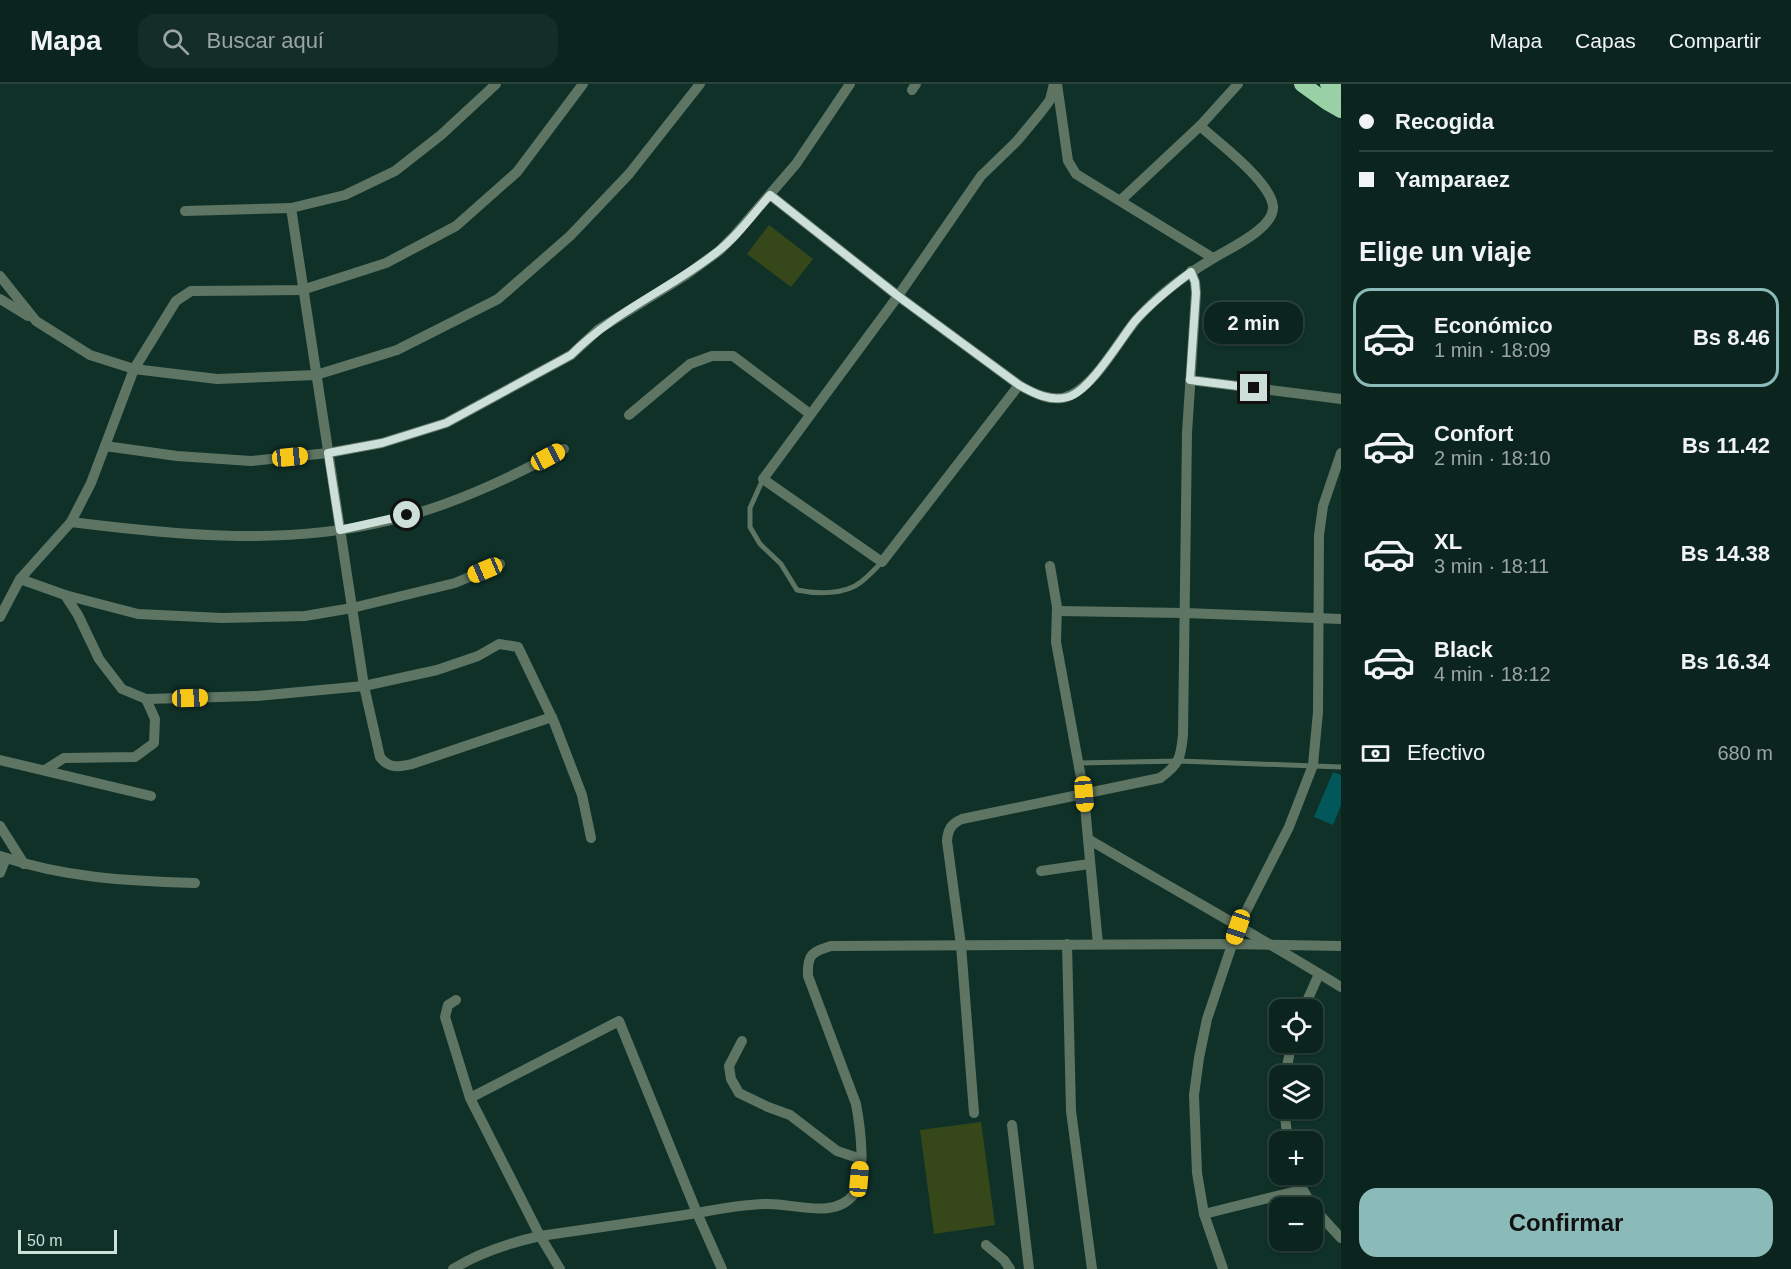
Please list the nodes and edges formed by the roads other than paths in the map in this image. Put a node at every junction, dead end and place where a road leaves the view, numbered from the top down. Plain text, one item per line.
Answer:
1 (496, 84) edge
2 (584, 84) edge
3 (700, 84) edge
4 (850, 84) edge
5 (1055, 84) edge
6 (1238, 84) edge
7 (1302, 84) edge
8 (1328, 84) edge
9 (1341, 93) edge
10 (1341, 110) edge
11 (1200, 126) junction
12 (770, 195) junction
13 (1121, 200) junction
14 (291, 208) junction
15 (184, 211) dead end
16 (1213, 258) junction
17 (1191, 272) junction
18 (0, 276) edge
19 (302, 290) junction
20 (898, 296) junction
21 (0, 299) edge
22 (36, 321) junction
23 (134, 369) junction
24 (316, 375) junction
25 (1190, 380) junction
26 (1019, 385) junction
27 (1341, 399) edge
28 (810, 414) junction
29 (629, 415) dead end
30 (105, 446) junction
31 (564, 449) dead end
32 (328, 453) junction
33 (1341, 453) edge
34 (763, 479) junction
35 (70, 522) junction
36 (340, 530) junction
37 (882, 562) junction
38 (500, 564) dead end
39 (1050, 566) dead end
40 (20, 579) junction
41 (65, 595) junction
42 (352, 608) junction
43 (1057, 611) junction
44 (1184, 613) junction
45 (0, 617) edge
46 (1318, 618) junction
47 (1341, 619) edge
48 (364, 686) junction
49 (146, 699) junction
50 (552, 717) junction
51 (0, 760) edge
52 (1179, 761) junction
53 (1078, 763) junction
54 (1313, 765) junction
55 (1341, 767) edge
56 (45, 770) junction
57 (1084, 794) junction
58 (151, 796) dead end
59 (0, 826) edge
60 (591, 838) dead end
61 (1088, 839) junction
62 (3, 857) edge
63 (24, 864) junction
64 (1089, 864) junction
65 (1041, 871) dead end
66 (0, 873) edge
67 (195, 883) dead end
68 (1238, 927) junction
69 (1066, 944) junction
70 (1098, 944) junction
71 (1233, 944) junction
72 (1271, 944) junction
73 (961, 945) junction
74 (1341, 946) edge
75 (1319, 974) junction
76 (1341, 987) edge
77 (1308, 999) edge
78 (456, 1000) dead end
79 (742, 1041) dead end
80 (470, 1098) junction
81 (974, 1113) dead end
82 (1012, 1125) dead end
83 (861, 1159) junction
84 (1299, 1185) edge
85 (1301, 1190) junction
86 (697, 1213) junction
87 (1204, 1214) junction
88 (540, 1236) junction
89 (1341, 1238) edge
90 (986, 1245) dead end
91 (453, 1269) edge
92 (560, 1269) edge
93 (722, 1269) edge
94 (1010, 1269) edge
95 (1029, 1269) edge
96 (1092, 1269) edge
97 (1223, 1269) edge

1 - 14 street
2 - 19 street
3 - 24 street
4 - 12 street
5 - 13 street
5 - 20 street
6 - 11 street
7 - 10 highway
8 - 9 highway
11 - 13 street
11 - 16 street
12 - 20 street
12 - 32 street
13 - 16 street
14 - 15 street
14 - 19 street
16 - 17 street
17 - 25 street
17 - 26 street
18 - 22 street
19 - 23 street
19 - 24 street
20 - 26 street
20 - 28 street
21 - 22 street
22 - 23 street
23 - 24 street
23 - 30 street
24 - 32 street
25 - 27 street
25 - 44 street
26 - 37 street
28 - 29 street
28 - 34 street
30 - 32 street
30 - 35 street
31 - 36 street
32 - 36 street
33 - 46 street
34 - 37 street
34 - 37 lane
35 - 36 street
35 - 40 street
36 - 42 street
38 - 42 street
39 - 43 street
40 - 41 street
40 - 45 street
41 - 42 street
41 - 49 street
42 - 48 street
43 - 44 street
43 - 53 street
44 - 46 street
44 - 52 street
46 - 47 street
46 - 54 street
48 - 49 street
48 - 50 street
48 - 50 street
49 - 56 street
50 - 60 street
51 - 56 street
52 - 53 lane
52 - 54 lane
52 - 57 street
53 - 57 street
54 - 55 lane
54 - 68 street
56 - 58 street
57 - 61 street
57 - 73 street
59 - 63 street
61 - 64 street
61 - 68 street
62 - 63 street
62 - 66 street
63 - 67 street
64 - 65 street
64 - 70 street
68 - 71 street
68 - 72 street
69 - 70 street
69 - 73 street
69 - 96 street
70 - 71 street
71 - 72 street
71 - 87 street
72 - 74 street
72 - 75 street
73 - 81 street
73 - 83 street
75 - 76 street
75 - 77 street
78 - 80 street
79 - 83 street
80 - 86 street
80 - 88 street
82 - 95 street
83 - 86 street
84 - 85 street
85 - 87 street
85 - 89 street
86 - 88 street
86 - 93 street
87 - 97 street
88 - 91 street
88 - 92 street
90 - 94 street

